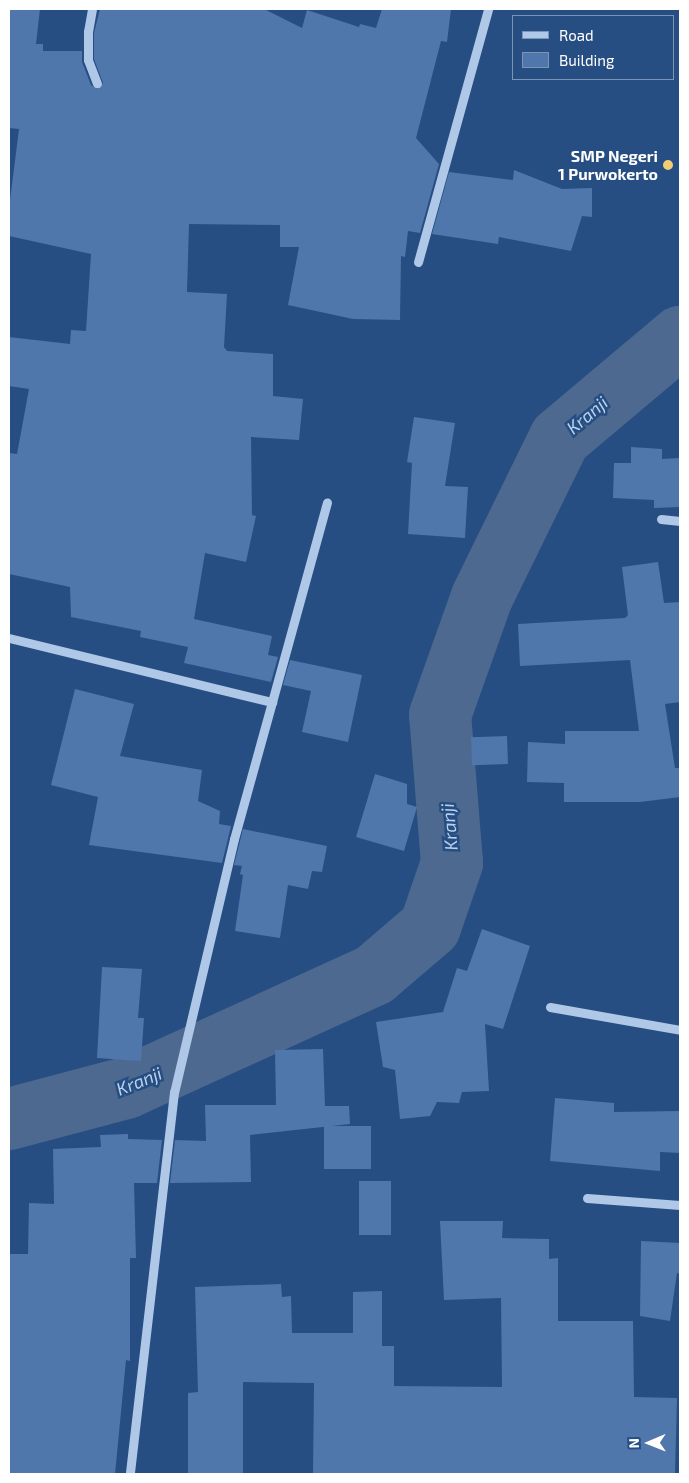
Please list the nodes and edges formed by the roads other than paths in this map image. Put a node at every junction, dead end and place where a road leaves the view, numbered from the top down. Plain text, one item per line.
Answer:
1 (92, 9) edge
2 (488, 9) edge
3 (97, 83) dead end
4 (418, 262) dead end
5 (327, 502) dead end
6 (661, 518) dead end
7 (680, 521) edge
8 (9, 638) edge
9 (272, 702) junction
10 (550, 1007) dead end
11 (680, 1030) edge
12 (587, 1198) dead end
13 (680, 1205) edge
14 (130, 1474) edge

1 - 3 street
2 - 4 street
5 - 9 street
6 - 7 street
8 - 9 street
9 - 14 street
10 - 11 street
12 - 13 street

